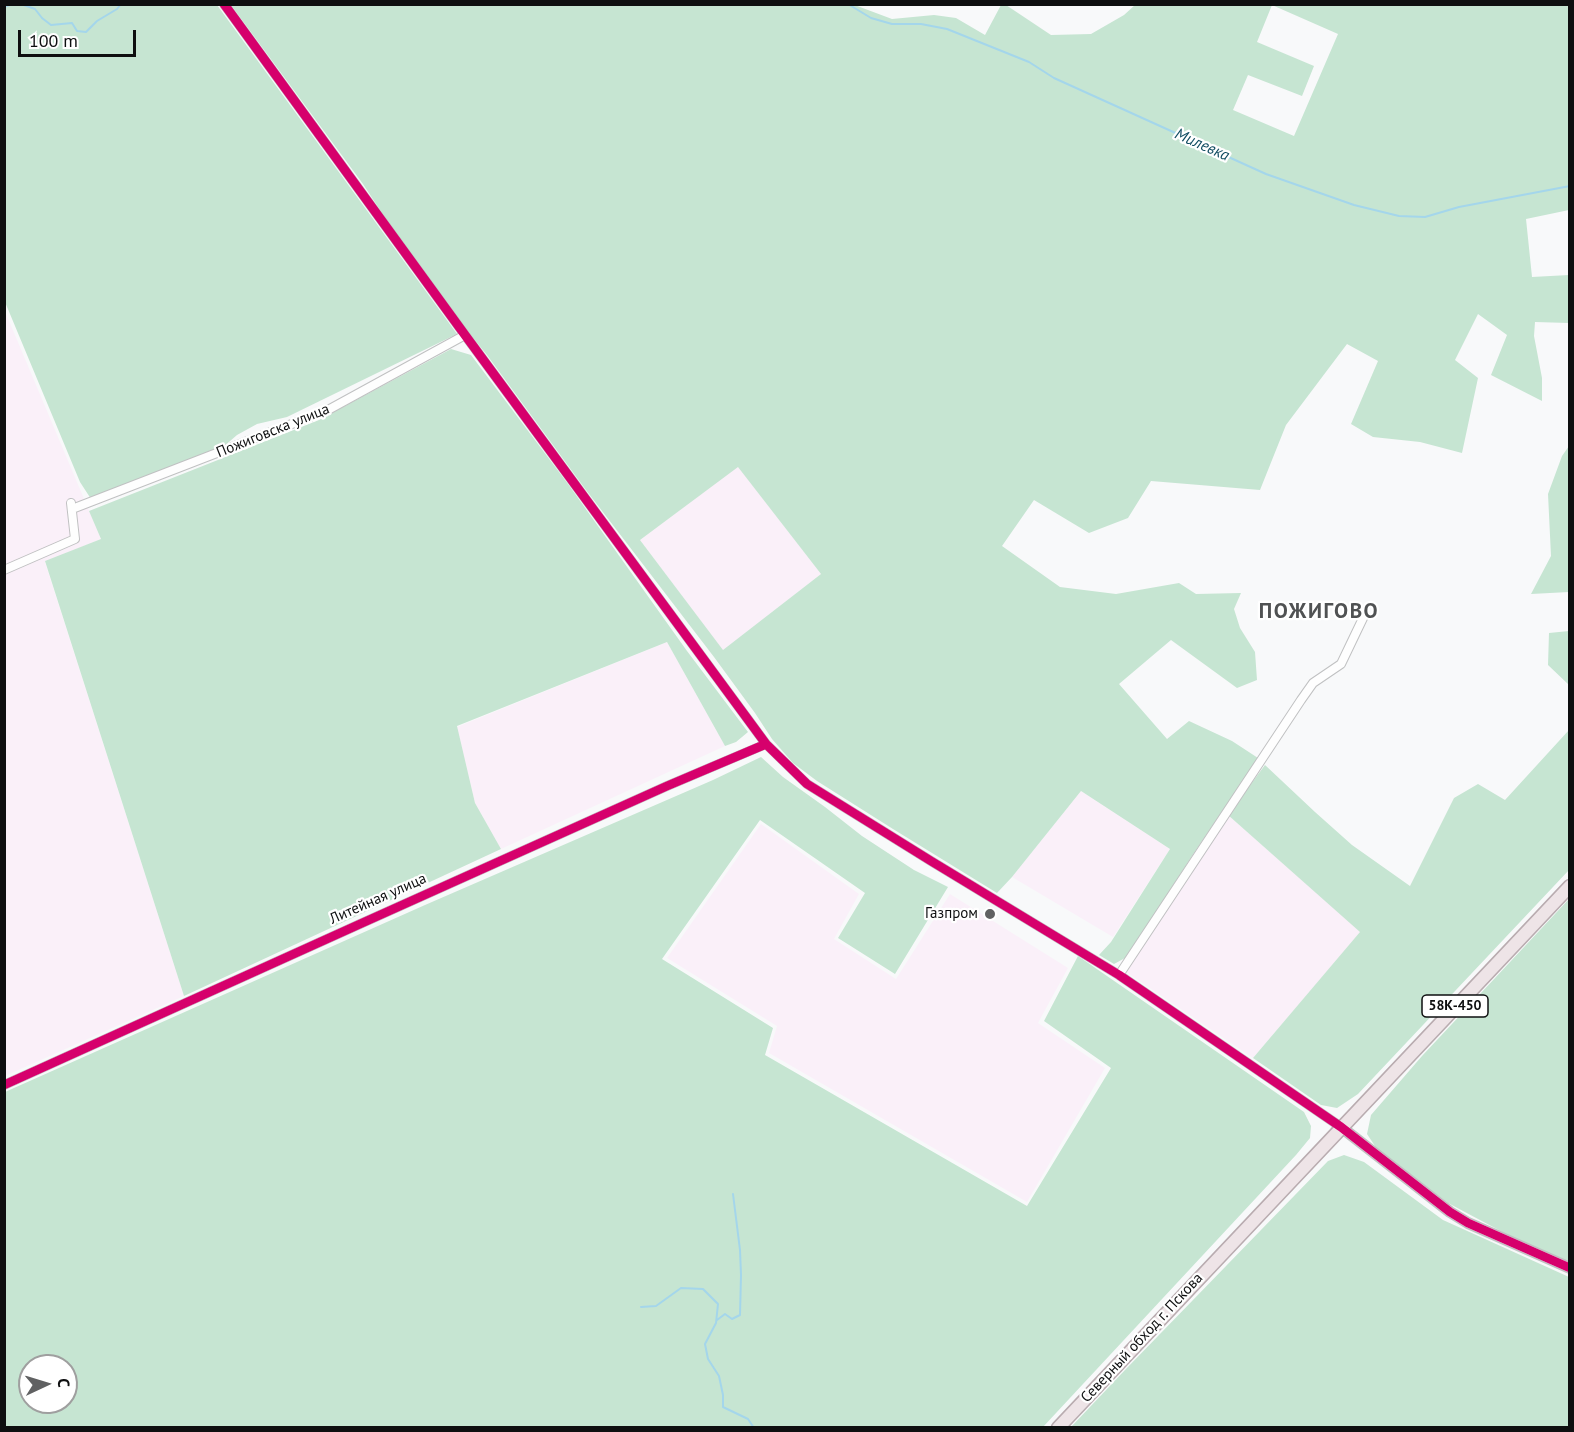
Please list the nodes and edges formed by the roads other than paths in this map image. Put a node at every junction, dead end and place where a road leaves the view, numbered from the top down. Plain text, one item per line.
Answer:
1 (224, 4) edge
2 (465, 335) junction
3 (4, 570) edge
4 (1364, 616) dead end
5 (766, 744) junction
6 (1569, 886) edge
7 (1119, 975) junction
8 (4, 1085) edge
9 (1341, 1127) junction
10 (1569, 1268) edge
11 (1058, 1428) edge

1 - 2 street
2 - 3 street, Пожиговска улица
2 - 5 street
4 - 7 street
5 - 7 street
5 - 8 street, Литейная улица
6 - 9 highway, 58К-450
7 - 9 street
9 - 10 street
9 - 11 highway, Северный обход г. Пскова / 58К-450

